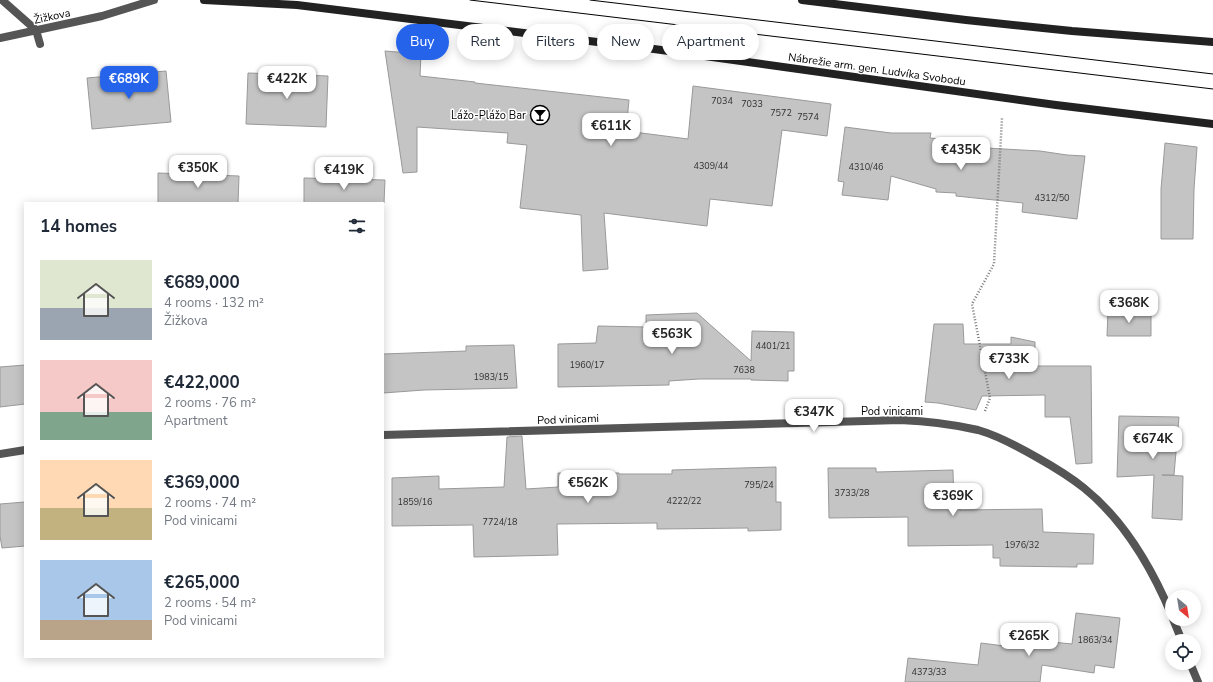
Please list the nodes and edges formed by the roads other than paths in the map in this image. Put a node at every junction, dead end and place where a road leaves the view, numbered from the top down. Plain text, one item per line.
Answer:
1 (2, 0) edge
2 (154, 0) edge
3 (204, 0) edge
4 (802, 0) edge
5 (36, 30) junction
6 (0, 38) edge
7 (1213, 42) edge
8 (40, 44) dead end
9 (1213, 124) edge
10 (384, 435) edge
11 (24, 450) edge
12 (0, 454) edge
13 (1165, 599) edge
14 (1193, 670) edge
15 (1198, 682) edge

1 - 5 street
2 - 5 street, Žižkova
3 - 9 main road, Nábrežie arm. gen. Ludvíka Svobodu
4 - 7 main road
5 - 6 street, Žižkova
5 - 8 street
10 - 13 street, Pod vinicami
11 - 12 street
14 - 15 street

